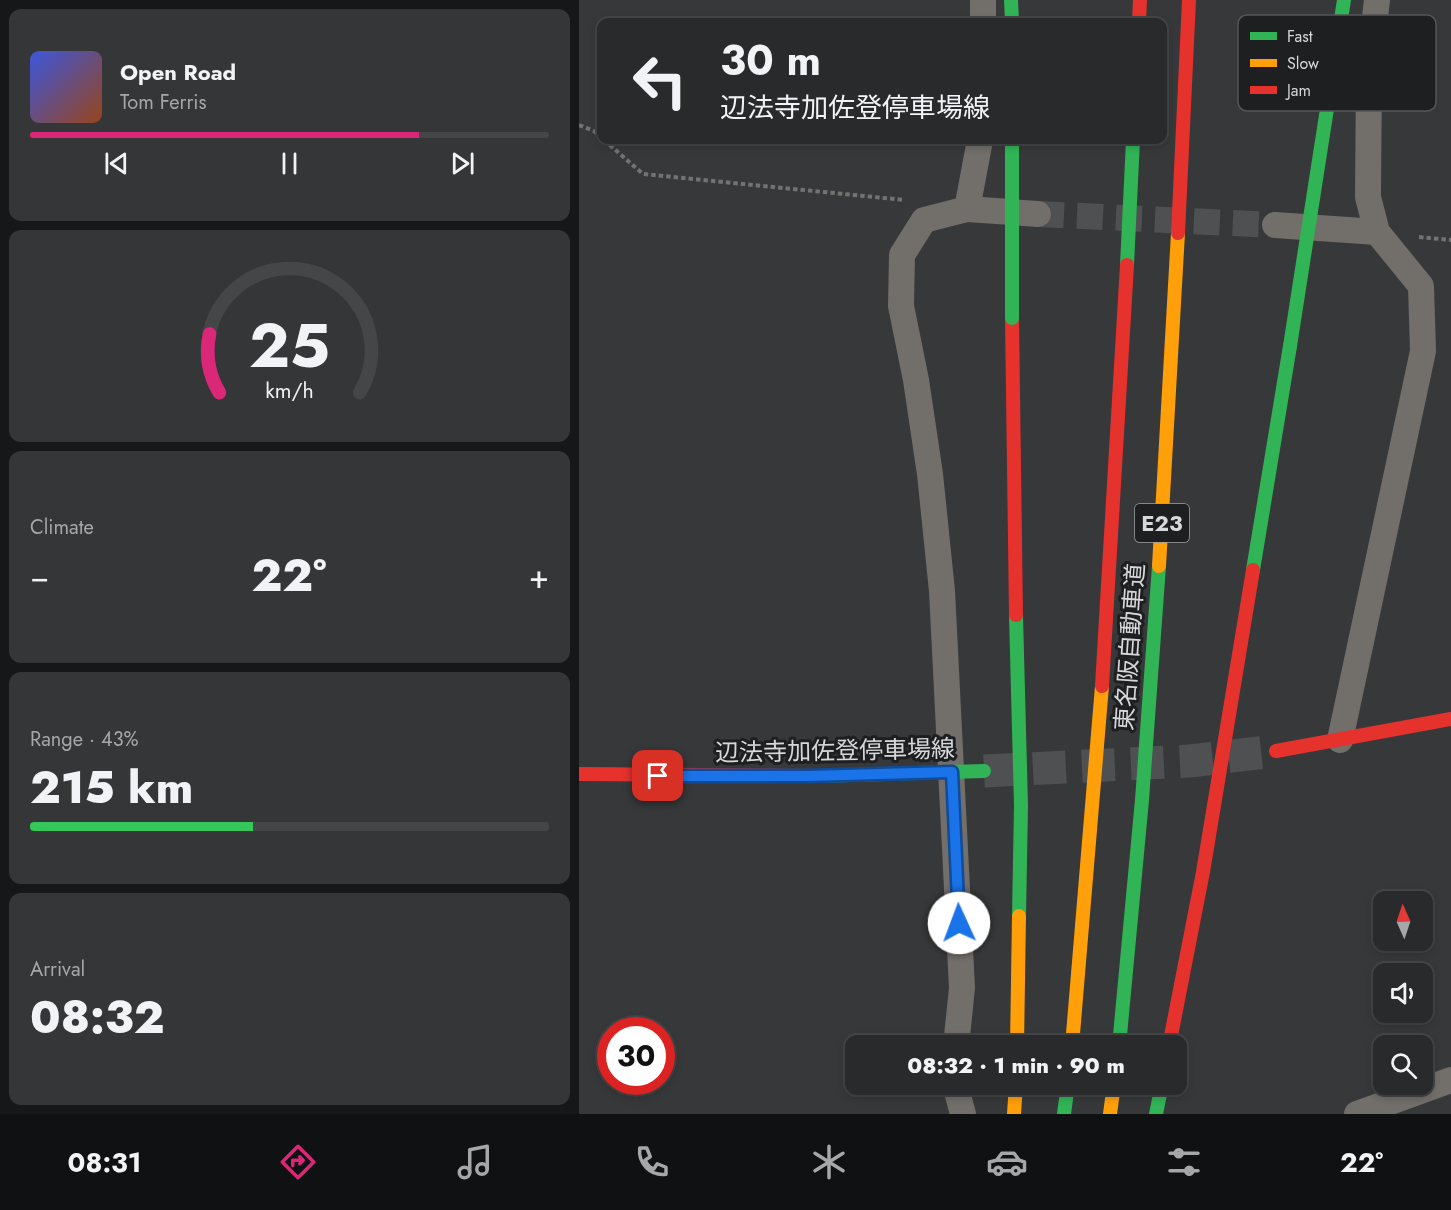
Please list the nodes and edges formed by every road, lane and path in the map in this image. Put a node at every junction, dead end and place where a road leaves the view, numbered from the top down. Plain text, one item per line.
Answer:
1 (983, 0) edge
2 (1011, 0) edge
3 (1140, 0) edge
4 (1189, 0) edge
5 (1344, 0) edge
6 (1377, 0) edge
7 (1342, 15) edge
8 (1375, 15) edge
9 (983, 18) edge
10 (1012, 18) edge
11 (1139, 18) edge
12 (1327, 111) edge
13 (1369, 111) edge
14 (579, 125) edge
15 (597, 133) edge
16 (610, 144) edge
17 (979, 144) edge
18 (1012, 144) edge
19 (1133, 144) edge
20 (967, 209) junction
21 (1038, 214) tunnel mouth
22 (924, 220) junction
23 (1275, 225) tunnel mouth
24 (1377, 232) junction
25 (1451, 719) edge
26 (1340, 740) junction
27 (1276, 751) tunnel mouth
28 (984, 771) tunnel mouth
29 (952, 772) junction
30 (579, 774) edge
31 (957, 1035) edge
32 (1017, 1035) edge
33 (1073, 1035) edge
34 (1120, 1035) edge
35 (1171, 1035) edge
36 (1451, 1080) edge
37 (958, 1095) edge
38 (1015, 1095) edge
39 (1067, 1095) edge
40 (1113, 1095) edge
41 (1160, 1095) edge
42 (963, 1114) edge
43 (1014, 1114) edge
44 (1064, 1114) edge
45 (1110, 1114) edge
46 (1156, 1114) edge
47 (1356, 1114) edge

1 - 9 street
2 - 10 main road
3 - 11 main road
4 - 34 main road, 東名阪自動車道 / E23
5 - 7 main road, bridge
6 - 8 street
12 - 35 main road, bridge
13 - 24 street
14 - 15 path
16 - 22 path
17 - 20 street
18 - 32 main road, bridge
19 - 33 main road, 東名阪自動車道 / E23
20 - 21 street
20 - 22 street
22 - 29 street
23 - 24 street
24 - 26 street
25 - 26 main road
26 - 27 main road
28 - 29 main road, 辺法寺加佐登停車場線
29 - 30 main road, 辺法寺加佐登停車場線
29 - 31 street
36 - 47 street
37 - 42 street
38 - 43 main road
39 - 44 main road
40 - 45 main road
41 - 46 main road

